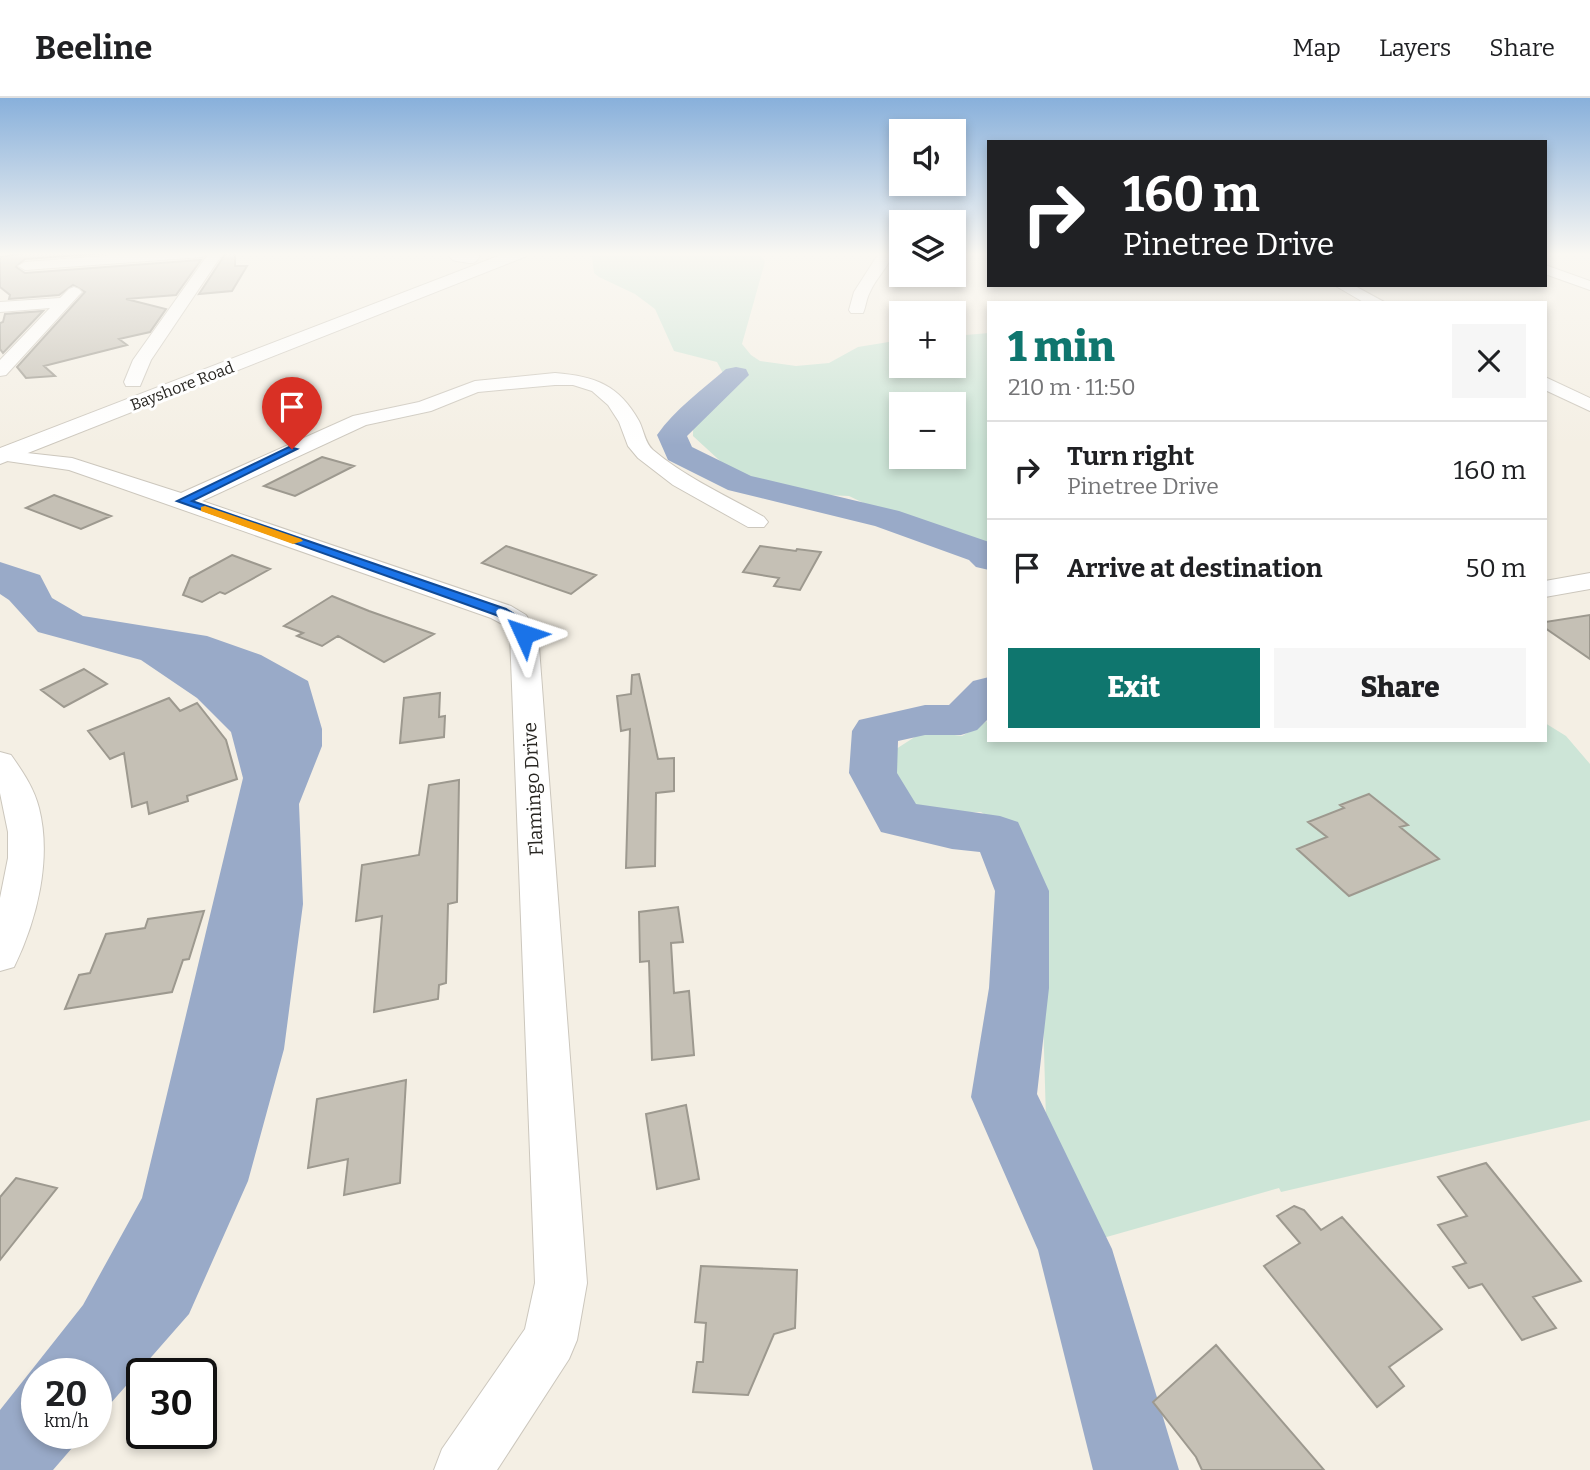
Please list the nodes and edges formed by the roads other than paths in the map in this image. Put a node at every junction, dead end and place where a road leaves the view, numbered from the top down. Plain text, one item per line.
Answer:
1 (50, 317) edge
2 (172, 317) edge
3 (303, 317) edge
4 (344, 317) edge
5 (267, 331) dead end
6 (0, 371) edge
7 (158, 373) dead end
8 (1549, 387) edge
9 (110, 391) dead end
10 (138, 391) junction
11 (1590, 405) edge
12 (3, 456) edge
13 (183, 501) junction
14 (756, 522) dead end
15 (1590, 581) edge
16 (1547, 589) edge
17 (0, 763) edge
18 (0, 956) edge
19 (463, 1470) edge

1 - 6 street
2 - 10 street
3 - 5 main road
4 - 10 main road, Bayshore Road
7 - 10 main road, Bayshore Road
8 - 11 street
9 - 10 main road, Bayshore Road
10 - 12 main road, Bayshore Road
12 - 13 street, Flamingo Drive
13 - 14 street
13 - 19 street, Flamingo Drive
15 - 16 street
17 - 18 street

